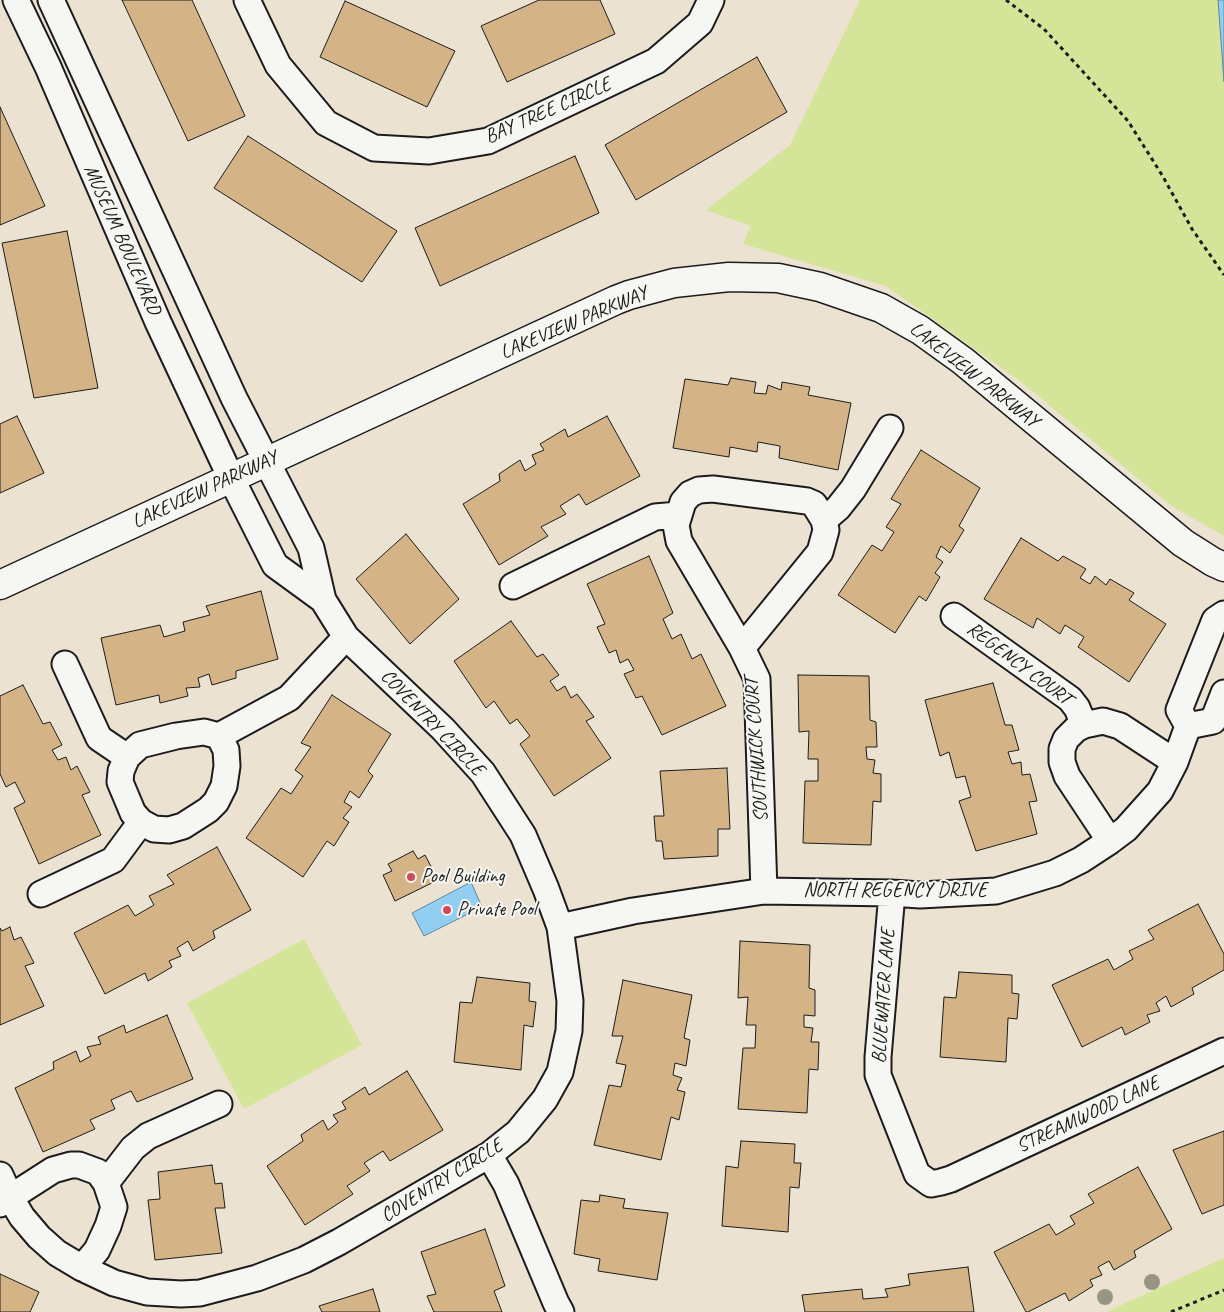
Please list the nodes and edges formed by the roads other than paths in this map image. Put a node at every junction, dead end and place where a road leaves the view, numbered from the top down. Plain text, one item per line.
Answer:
1 (16, 0) edge
2 (51, 0) edge
3 (247, 0) edge
4 (711, 0) edge
5 (890, 428) dead end
6 (268, 462) junction
7 (230, 478) junction
8 (678, 515) junction
9 (824, 520) junction
10 (1224, 568) edge
11 (0, 585) edge
12 (513, 586) dead end
13 (323, 600) junction
14 (1224, 614) edge
15 (954, 616) dead end
16 (346, 637) junction
17 (742, 648) junction
18 (65, 664) dead end
19 (1224, 693) edge
20 (1084, 725) junction
21 (1188, 726) junction
22 (219, 736) junction
23 (127, 757) junction
24 (1174, 762) junction
25 (141, 822) junction
26 (1110, 840) junction
27 (764, 891) junction
28 (892, 893) junction
29 (41, 894) dead end
30 (560, 927) junction
31 (1224, 1051) edge
32 (219, 1104) dead end
33 (489, 1155) junction
34 (0, 1175) edge
35 (951, 1179) joint
36 (106, 1182) junction
37 (5, 1200) edge
38 (82, 1268) junction
39 (182, 1303) edge
40 (561, 1312) edge

1 - 7 street, MUSEUM BOULEVARD
2 - 6 street, MUSEUM BOULEVARD
3 - 4 street, BAY TREE CIRCLE
5 - 9 street
6 - 7 street, LAKEVIEW PARKWAY
6 - 10 street, LAKEVIEW PARKWAY
6 - 13 street, COVENTRY CIRCLE
7 - 11 street, LAKEVIEW PARKWAY
7 - 13 street, COVENTRY CIRCLE
8 - 9 street
8 - 12 street
8 - 17 street
9 - 17 street, SOUTHWICK COURT
13 - 16 street, COVENTRY CIRCLE
14 - 21 street
15 - 20 street, REGENCY COURT
16 - 22 street
16 - 30 street, COVENTRY CIRCLE
17 - 27 street, SOUTHWICK COURT
18 - 23 street
19 - 21 street
20 - 24 street
20 - 26 street, REGENCY COURT
21 - 24 street, NORTH REGENCY DRIVE
22 - 23 street
22 - 25 street
23 - 25 street
24 - 26 street, NORTH REGENCY DRIVE
25 - 29 street
26 - 28 street, NORTH REGENCY DRIVE
27 - 28 street, NORTH REGENCY DRIVE
27 - 30 street, NORTH REGENCY DRIVE
28 - 35 street, BLUEWATER LANE
30 - 33 street, COVENTRY CIRCLE
31 - 35 street, STREAMWOOD LANE
32 - 36 street
33 - 39 street, COVENTRY CIRCLE
33 - 40 street
34 - 37 street, COVENTRY CIRCLE
36 - 37 street
36 - 38 street
37 - 38 street, COVENTRY CIRCLE
38 - 39 street, COVENTRY CIRCLE

